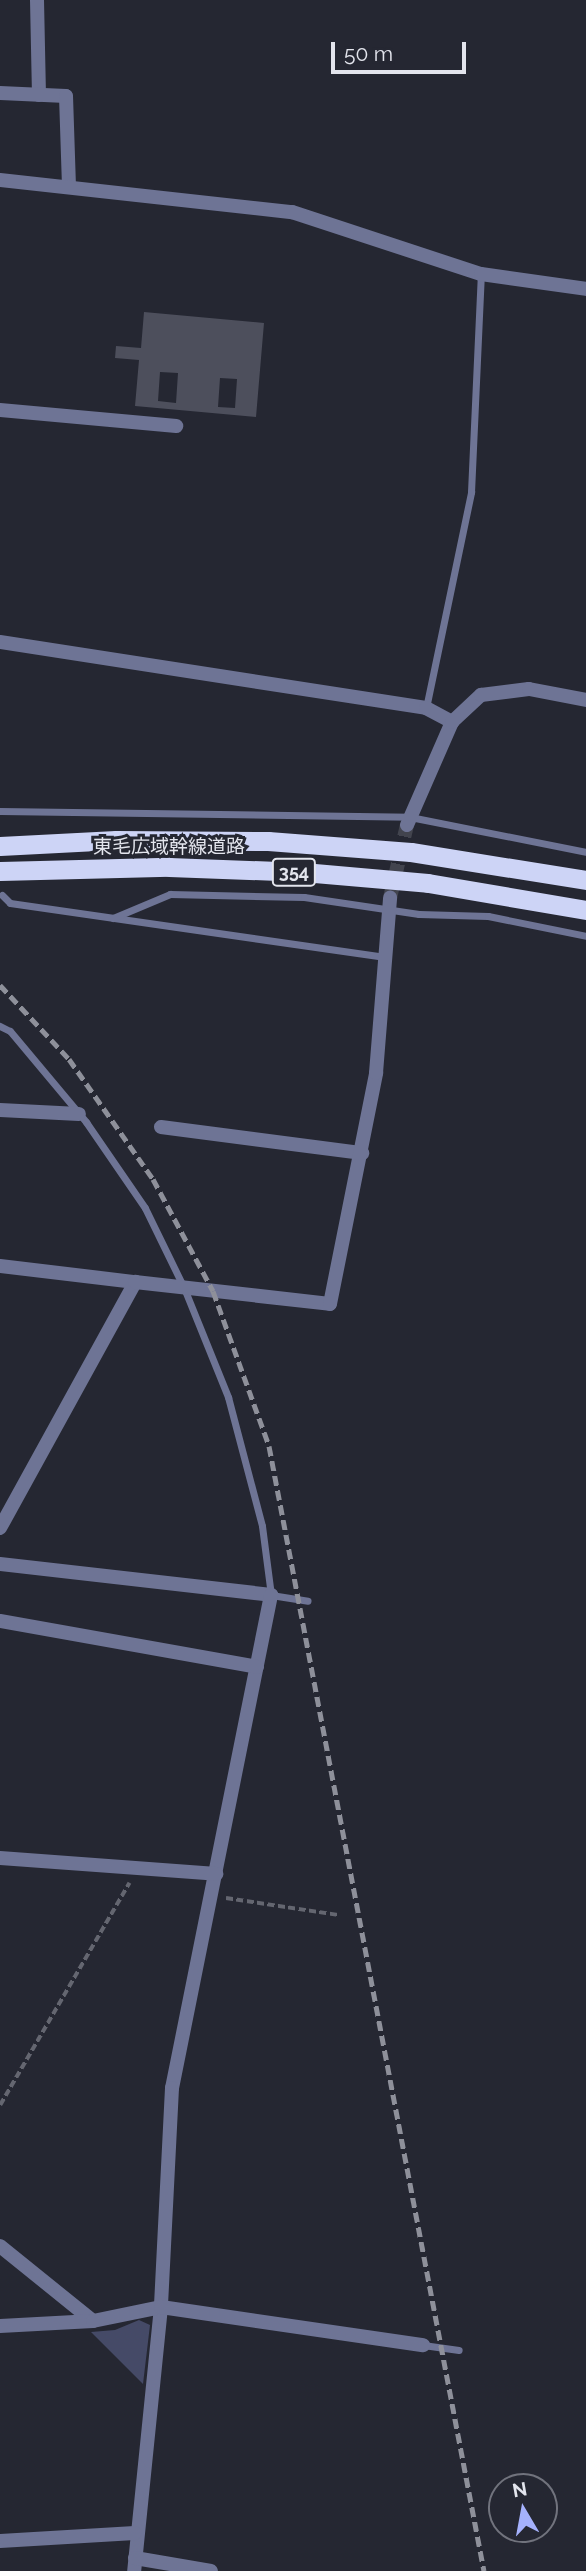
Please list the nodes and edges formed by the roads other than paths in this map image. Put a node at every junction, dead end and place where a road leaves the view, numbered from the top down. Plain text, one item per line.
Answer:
1 (37, 0) edge
2 (0, 93) edge
3 (39, 95) junction
4 (0, 180) edge
5 (69, 185) junction
6 (481, 274) junction
7 (586, 289) edge
8 (0, 410) edge
9 (176, 426) dead end
10 (0, 642) edge
11 (586, 700) edge
12 (426, 708) junction
13 (452, 722) junction
14 (0, 811) edge
15 (408, 821) junction
16 (0, 846) edge
17 (586, 852) edge
18 (0, 871) edge
19 (586, 880) edge
20 (2, 895) dead end
21 (390, 904) junction
22 (586, 910) edge
23 (113, 918) junction
24 (586, 936) edge
25 (385, 957) junction
26 (0, 1026) edge
27 (0, 1110) edge
28 (79, 1114) junction
29 (161, 1127) dead end
30 (362, 1153) junction
31 (0, 1266) edge
32 (135, 1282) junction
33 (184, 1288) junction
34 (0, 1528) edge
35 (0, 1564) edge
36 (271, 1595) junction
37 (308, 1601) dead end
38 (0, 1621) edge
39 (257, 1667) junction
40 (0, 1858) edge
41 (216, 1874) junction
42 (0, 2246) edge
43 (160, 2306) junction
44 (93, 2321) junction
45 (0, 2326) edge
46 (423, 2345) joint
47 (458, 2350) dead end
48 (135, 2533) junction
49 (0, 2541) edge
50 (134, 2564) edge
51 (212, 2571) edge

1 - 3 street
2 - 3 street
3 - 5 street
4 - 5 street
5 - 6 street
6 - 7 street
6 - 12 lane
8 - 9 street
10 - 12 street
11 - 13 street
12 - 13 street
13 - 15 street
14 - 15 lane
15 - 17 lane
16 - 19 highway, 東毛広域幹線道路 / 354
18 - 22 highway, 東毛広域幹線道路 / 354
20 - 23 lane
21 - 23 lane
21 - 24 lane
21 - 25 street
23 - 25 lane
25 - 30 street
26 - 28 lane
27 - 28 street
28 - 33 lane
29 - 30 street
30 - 33 street
31 - 32 street
32 - 33 street
32 - 34 street
33 - 36 lane
35 - 36 street
36 - 37 lane
36 - 39 street
38 - 39 street
39 - 41 street
40 - 41 street
41 - 43 street
42 - 44 street
43 - 44 street
43 - 46 street
43 - 48 street
44 - 45 street
46 - 47 lane
48 - 49 street
48 - 50 street
50 - 51 street

